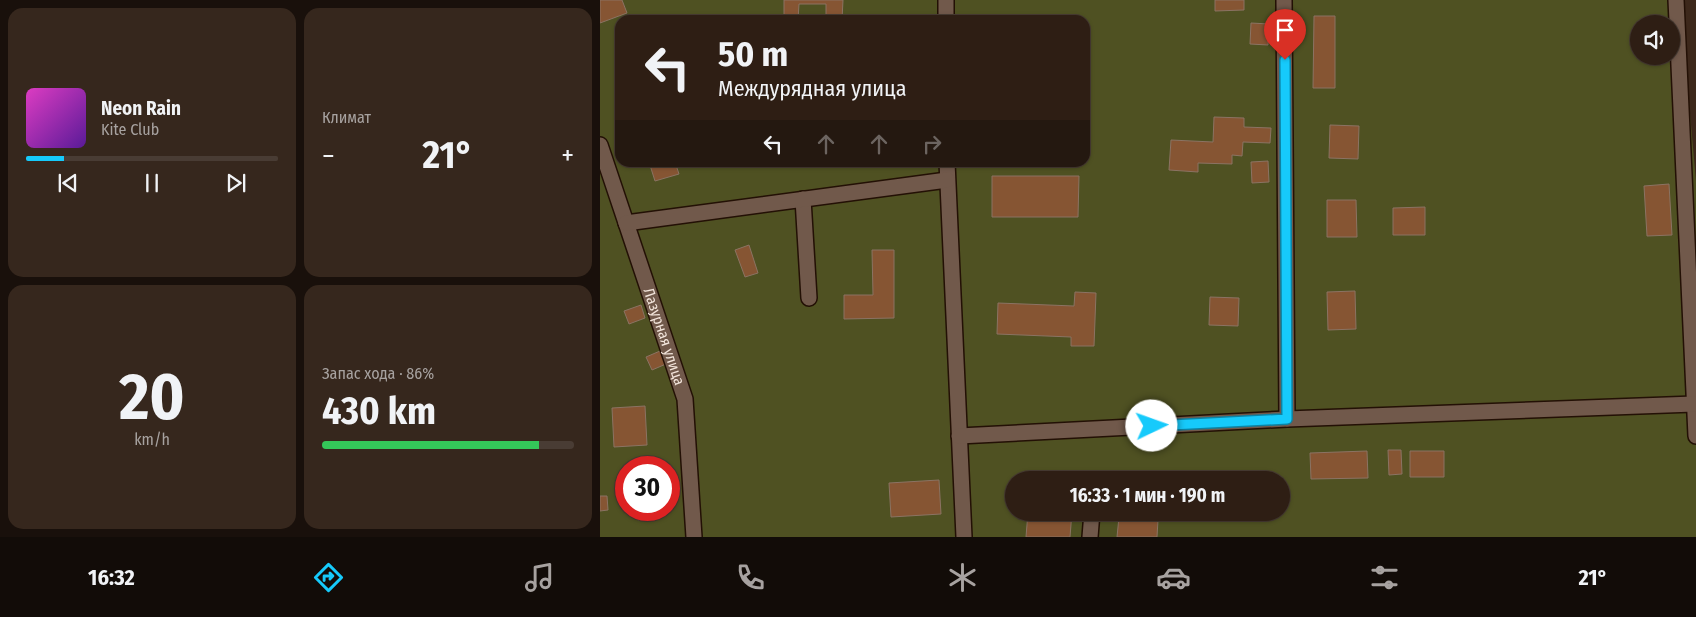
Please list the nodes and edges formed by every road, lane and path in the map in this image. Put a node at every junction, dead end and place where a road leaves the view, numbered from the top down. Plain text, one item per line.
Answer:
1 (946, 0) edge
2 (1284, 0) edge
3 (1676, 0) edge
4 (946, 15) edge
5 (600, 144) edge
6 (947, 167) edge
7 (947, 180) junction
8 (803, 199) junction
9 (626, 223) junction
10 (809, 298) dead end
11 (1694, 404) junction
12 (1287, 419) junction
13 (959, 436) junction
14 (1696, 436) edge
15 (1091, 521) edge
16 (694, 537) edge
17 (964, 537) edge
18 (1090, 537) edge

1 - 4 street
2 - 12 street
3 - 11 street
5 - 9 street, Лазурная улица
6 - 7 street
7 - 8 street
7 - 13 street
8 - 9 street
8 - 10 street
9 - 16 street, Лазурная улица
11 - 12 street
11 - 14 street
12 - 13 street
13 - 17 street
15 - 18 street

